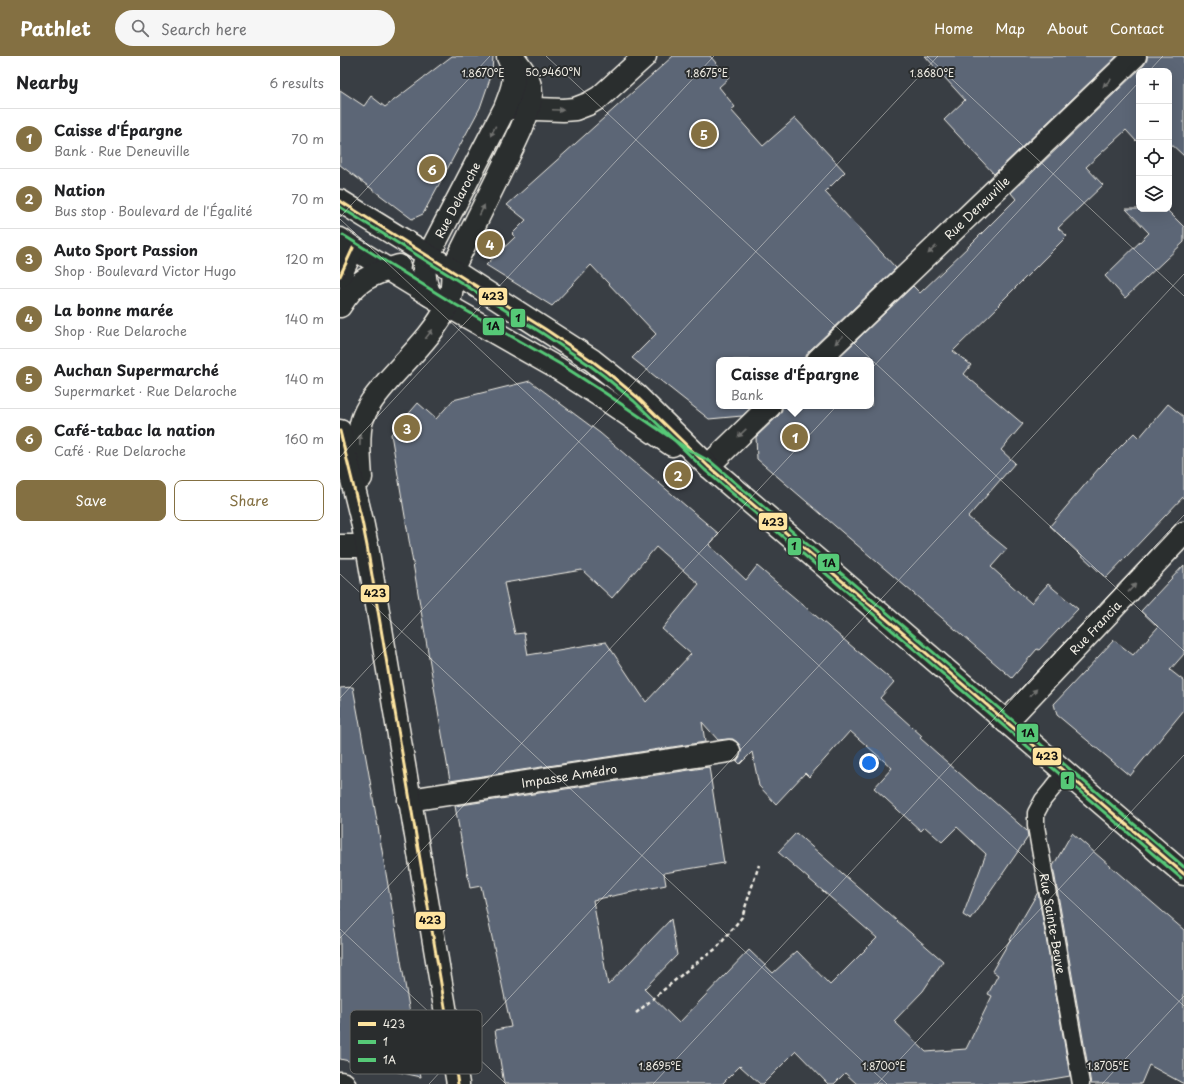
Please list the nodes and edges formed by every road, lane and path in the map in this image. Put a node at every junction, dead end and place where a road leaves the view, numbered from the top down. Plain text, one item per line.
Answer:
1 (507, 56) edge
2 (512, 56) edge
3 (646, 56) edge
4 (1135, 56) edge
5 (505, 108) junction
6 (528, 108) junction
7 (340, 201) edge
8 (347, 243) edge
9 (428, 256) junction
10 (388, 269) junction
11 (452, 270) junction
12 (340, 276) edge
13 (439, 300) junction
14 (340, 306) edge
15 (821, 357) edge
16 (767, 409) edge
17 (340, 431) edge
18 (708, 466) junction
19 (362, 521) junction
20 (1184, 533) edge
21 (340, 546) edge
22 (367, 546) junction
23 (1006, 722) junction
24 (729, 750) dead end
25 (1066, 772) junction
26 (409, 800) junction
27 (759, 865) dead end
28 (1184, 874) edge
29 (445, 1010) edge
30 (636, 1013) dead end
31 (456, 1074) edge
32 (340, 1083) edge
33 (344, 1084) edge
34 (458, 1084) edge
35 (1081, 1084) edge

1 - 5 main road, Rue Delaroche
2 - 6 main road
6 -> 3 main road
4 -> 15 main road, Rue Deneuville
5 - 6 main road
5 -> 9 main road, Rue Delaroche
11 -> 6 main road
7 - 9 main road
8 - 10 main road
8 - 12 main road
9 - 10 main road
9 - 11 main road
9 - 13 main road, Rue Delaroche
10 - 13 main road
10 - 14 main road
11 - 13 main road
11 - 18 main road
13 - 18 main road
19 -> 13 main road
16 -> 18 main road
17 - 19 main road
18 - 23 main road
19 - 22 main road
23 -> 20 main road, Rue Francia
21 - 22 main road
22 - 26 main road
23 - 25 main road
24 - 26 main road, Impasse Amédro
25 - 28 main road
25 - 35 lane, Rue Sainte-Beuve
26 - 29 main road
27 - 30 path
31 - 34 main road
32 - 33 main road

